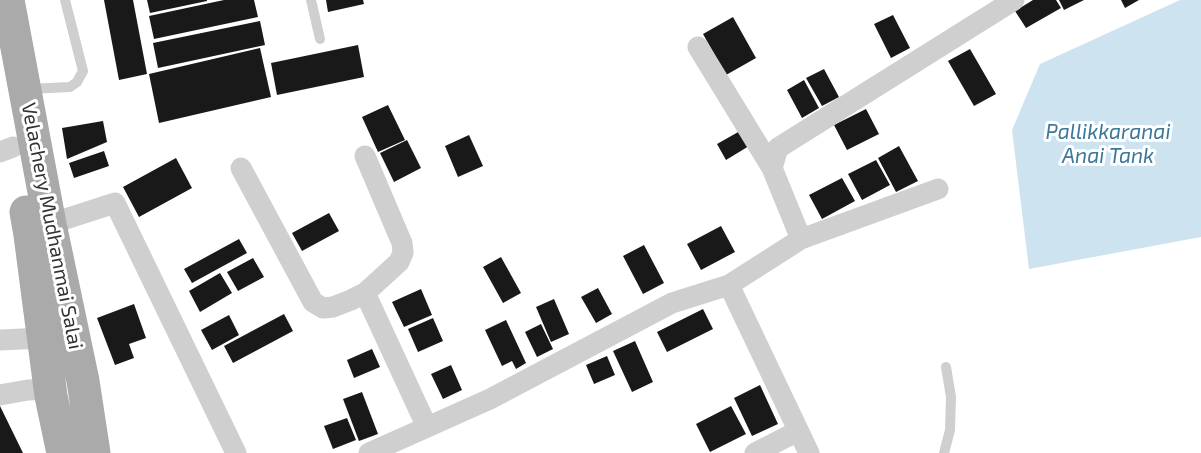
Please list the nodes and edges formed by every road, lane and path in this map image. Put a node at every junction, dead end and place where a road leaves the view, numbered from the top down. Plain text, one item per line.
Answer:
1 (8, 0) edge
2 (65, 0) edge
3 (311, 0) edge
4 (1014, 0) edge
5 (320, 39) dead end
6 (698, 47) dead end
7 (12, 85) edge
8 (7, 150) edge
9 (365, 156) dead end
10 (241, 168) dead end
11 (772, 168) junction
12 (938, 189) dead end
13 (50, 224) junction
14 (801, 239) junction
15 (729, 285) junction
16 (364, 293) junction
17 (44, 338) junction
18 (0, 340) edge
19 (946, 367) dead end
20 (51, 389) junction
21 (0, 395) edge
22 (427, 427) junction
23 (798, 431) junction
24 (63, 453) edge
25 (94, 453) edge
26 (236, 453) edge
27 (369, 453) edge
28 (754, 453) edge
29 (810, 453) edge
30 (944, 453) edge

1 - 7 main road, Velachery Mudhanmai Salai
2 - 7 lane
3 - 5 lane
4 - 11 street
6 - 11 street
7 - 8 main road, Velachery Mudhanmai Salai
7 - 13 main road, Velachery Mudhanmai Salai
8 - 17 main road, Velachery Mudhanmai Salai
9 - 16 street
10 - 16 street
11 - 14 street
12 - 14 street
13 - 25 main road, Velachery Mudhanmai Salai
13 - 26 street
14 - 15 street
15 - 22 street
15 - 23 street
16 - 22 street
17 - 18 street
17 - 20 main road, Velachery Mudhanmai Salai
19 - 30 lane
20 - 21 street
20 - 24 main road, Velachery Mudhanmai Salai
22 - 27 street
23 - 28 street
23 - 29 street

